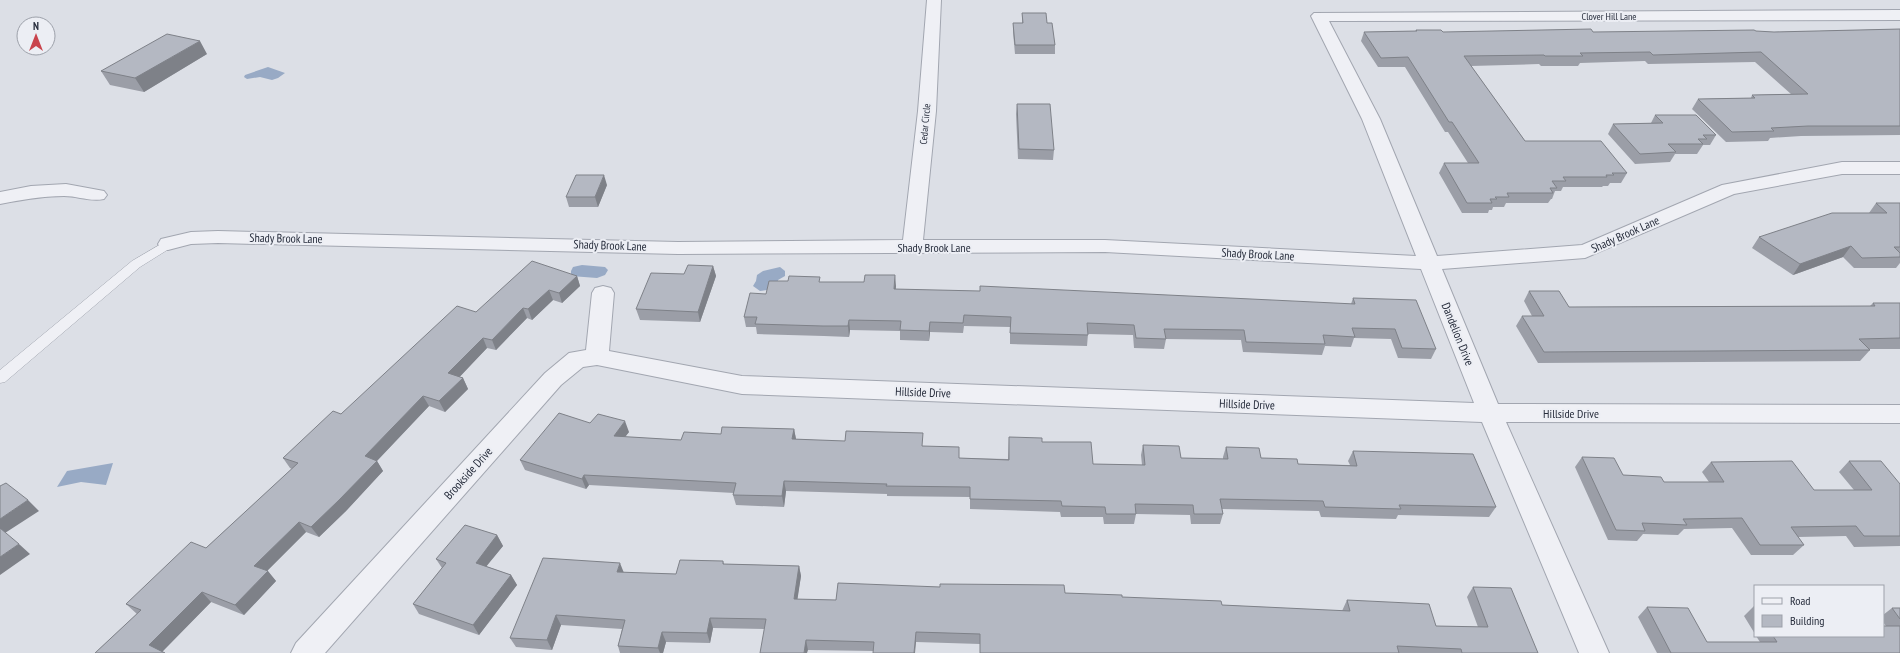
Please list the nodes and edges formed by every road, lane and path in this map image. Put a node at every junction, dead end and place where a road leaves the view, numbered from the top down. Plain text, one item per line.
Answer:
1 (934, 0) edge
2 (1900, 15) edge
3 (1319, 16) joint
4 (1900, 168) edge
5 (97, 195) dead end
6 (0, 198) edge
7 (168, 244) joint
8 (912, 248) junction
9 (1429, 263) junction
10 (603, 293) dead end
11 (597, 357) junction
12 (0, 378) edge
13 (1490, 413) junction
14 (1900, 414) edge
15 (306, 653) edge
16 (1594, 653) edge

1 - 8 street, Cedar Circle
2 - 3 street, Clover Hill Lane
3 - 9 street, Dandelion Drive
4 - 9 street, Shady Brook Lane
5 - 6 street
7 - 8 street, Shady Brook Lane
7 - 12 lane, Shady Brook Lane
8 - 9 street, Shady Brook Lane
9 - 13 street, Dandelion Drive
10 - 11 street
11 - 13 street, Hillside Drive
11 - 15 street, Brookside Drive
13 - 14 street, Hillside Drive
13 - 16 street, Dandelion Drive

